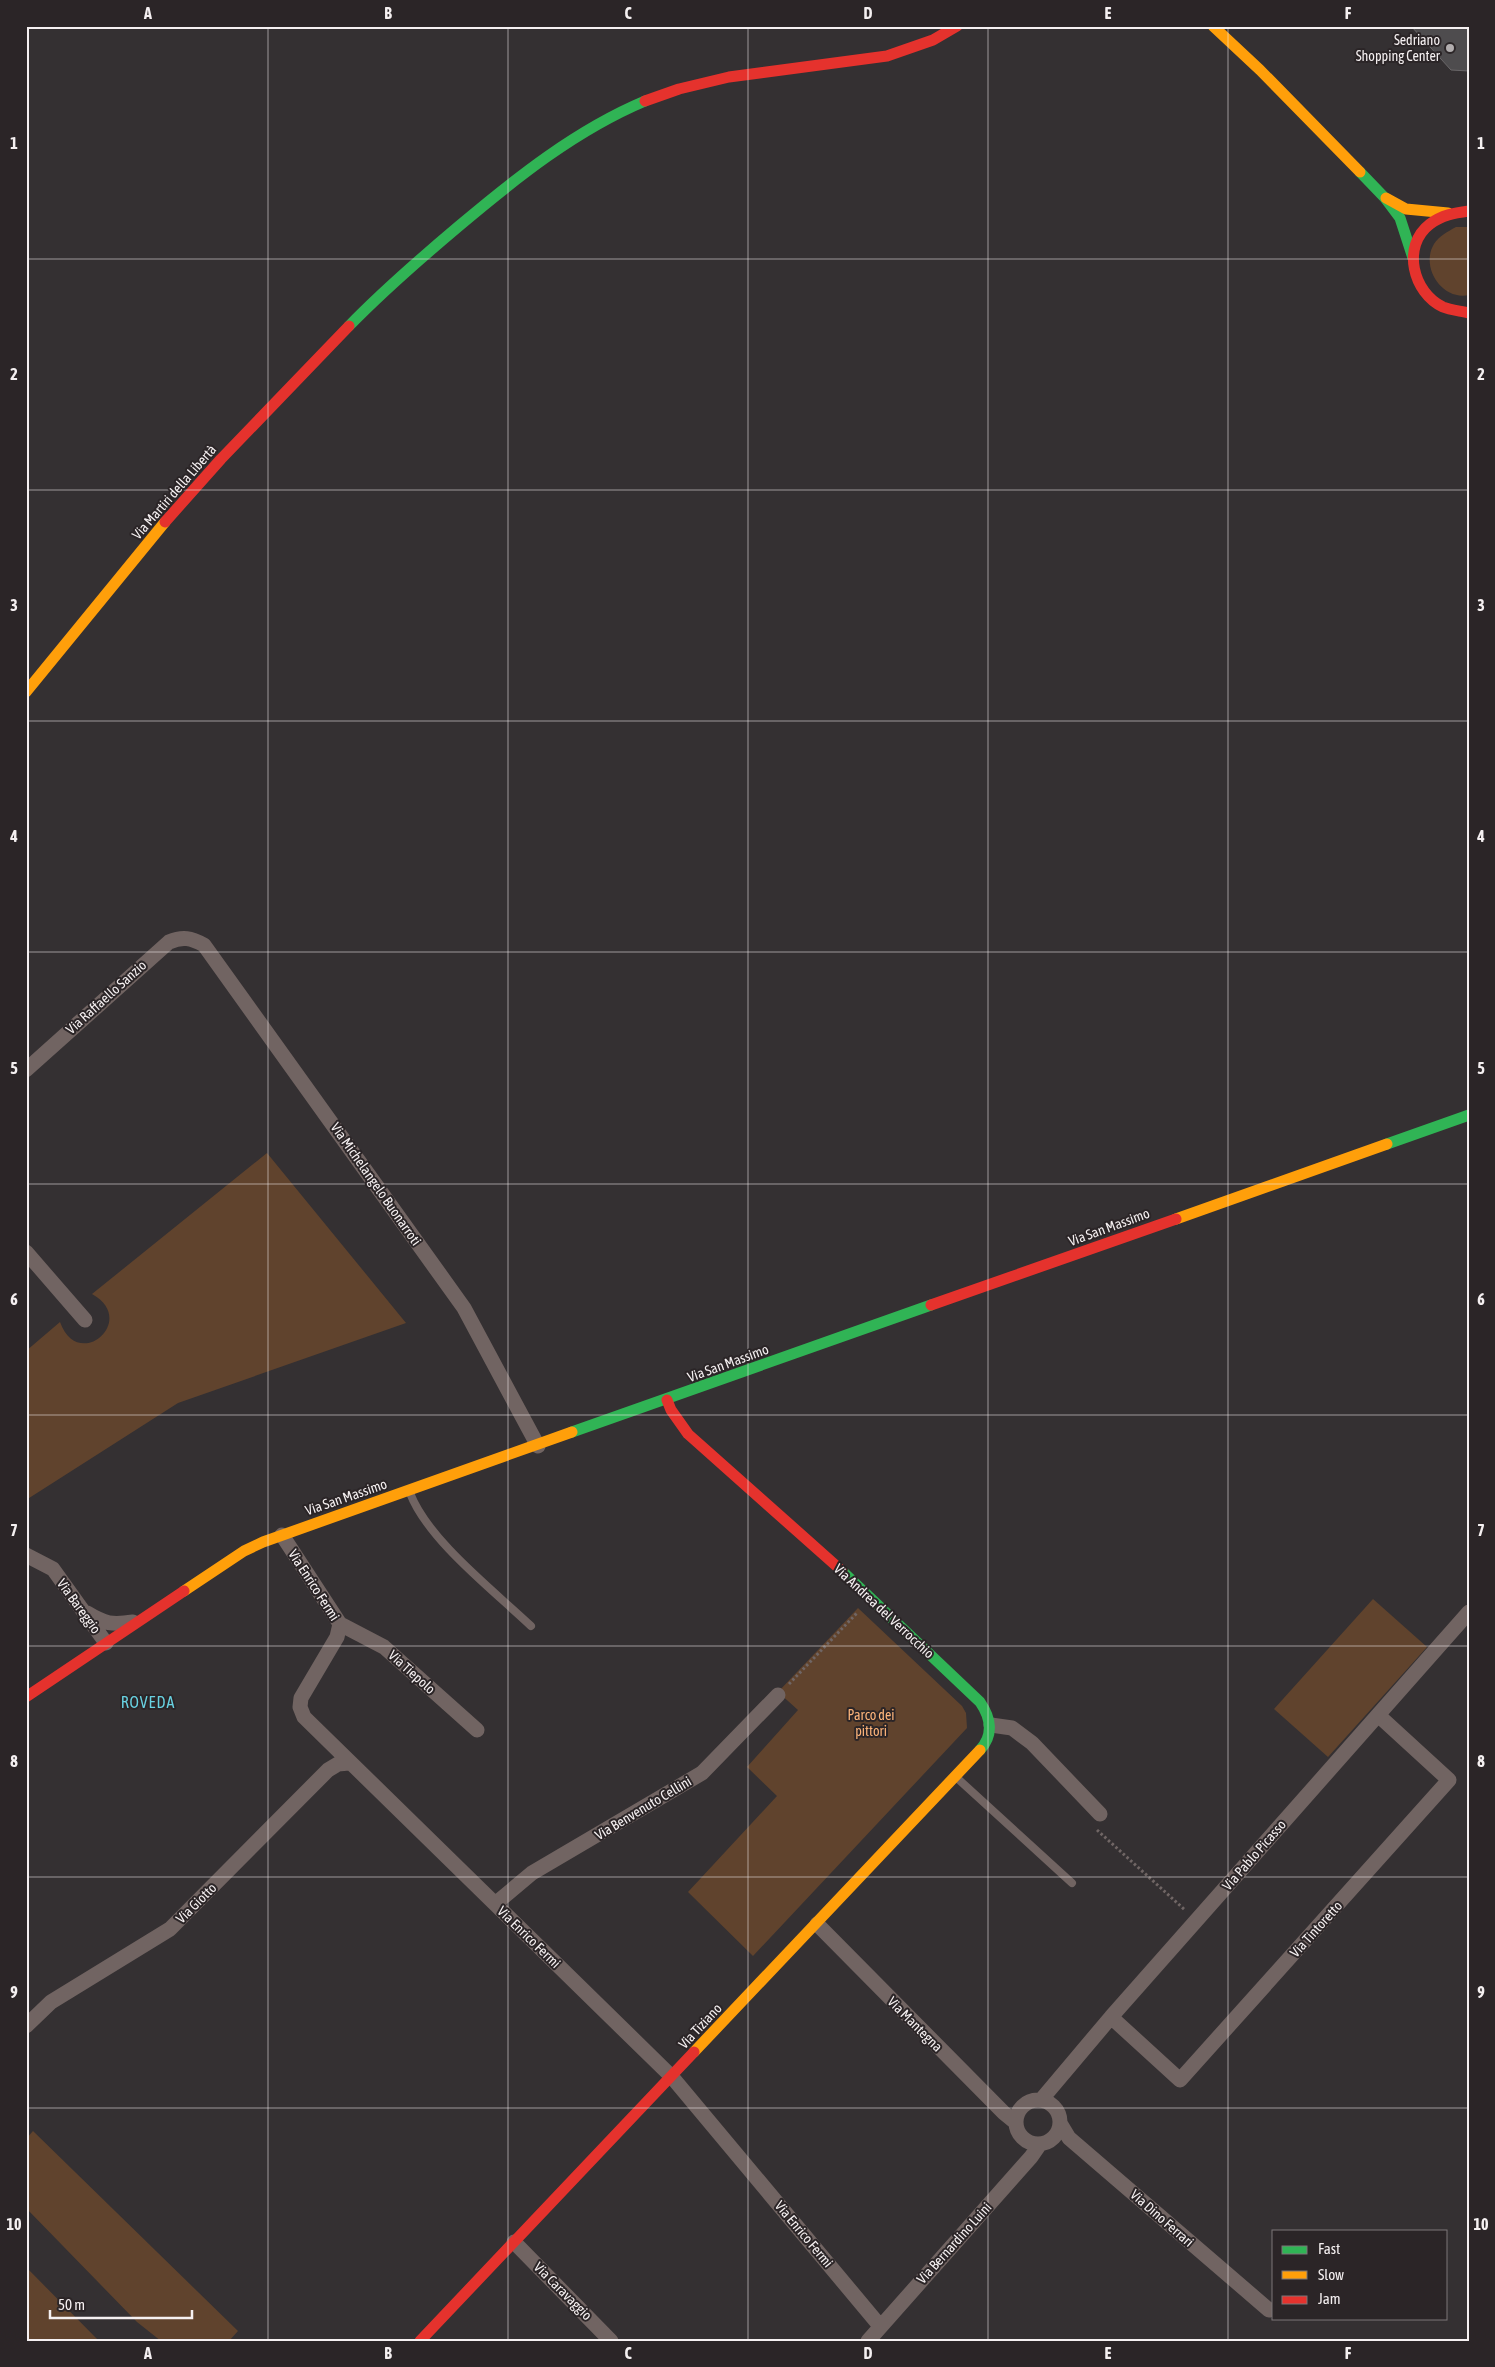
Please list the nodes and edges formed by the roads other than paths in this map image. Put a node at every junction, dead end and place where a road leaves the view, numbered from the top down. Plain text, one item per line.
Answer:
1 (957, 26) edge
2 (1213, 26) edge
3 (1385, 198) junction
4 (1469, 210) edge
5 (1448, 213) junction
6 (1413, 258) junction
7 (1469, 313) edge
8 (26, 692) edge
9 (192, 939) joint
10 (26, 1070) edge
11 (1469, 1115) edge
12 (26, 1252) edge
13 (85, 1320) dead end
14 (667, 1400) junction
15 (538, 1446) junction
16 (410, 1491) junction
17 (282, 1535) junction
18 (26, 1556) edge
19 (82, 1609) junction
20 (1469, 1612) edge
21 (138, 1621) junction
22 (340, 1624) junction
23 (531, 1626) dead end
24 (106, 1642) junction
25 (778, 1695) road end
26 (26, 1697) edge
27 (1378, 1715) junction
28 (991, 1725) junction
29 (477, 1730) dead end
30 (350, 1763) junction
31 (955, 1776) junction
32 (1100, 1814) road end
33 (1072, 1883) dead end
34 (495, 1904) junction
35 (817, 1924) junction
36 (1111, 2017) junction
37 (26, 2026) edge
38 (672, 2077) junction
39 (1042, 2100) junction
40 (1015, 2122) junction
41 (1060, 2122) junction
42 (1040, 2144) junction
43 (514, 2242) junction
44 (1269, 2310) dead end
45 (880, 2326) junction
46 (420, 2341) edge
47 (611, 2341) edge
48 (868, 2341) edge

1 - 8 street, Via Martiri della Libertà
2 - 3 street
3 - 5 street
3 - 6 street
4 - 5 street
5 - 6 street
6 - 7 street
9 - 10 street, Via Raffaello Sanzio
9 - 15 street, Via Michelangelo Buonarroti
11 - 14 street, Via San Massimo
12 - 13 street
14 - 15 street, Via San Massimo
14 - 28 street, Via Andrea del Verrocchio
15 - 16 street, Via San Massimo
16 - 17 street, Via San Massimo
16 - 23 lane
17 - 21 street, Via San Massimo
17 - 22 street, Via Enrico Fermi
18 - 19 street, Via Bareggio
19 - 21 street
19 - 24 street, Via Bareggio
20 - 27 street, Via Pablo Picasso
21 - 24 street, Via San Massimo
22 - 29 street, Via Tiepolo
22 - 30 street, Via Enrico Fermi
24 - 26 street, Via San Massimo
25 - 34 street, Via Benvenuto Cellini
27 - 36 street, Via Pablo Picasso
27 - 36 street, Via Tintoretto
28 - 31 street, Via Tiziano
28 - 32 street
30 - 34 street, Via Enrico Fermi
30 - 37 street, Via Giotto
31 - 33 lane
31 - 35 street, Via Tiziano
34 - 38 street, Via Enrico Fermi
35 - 38 street, Via Tiziano
35 - 40 street, Via Mantegna
36 - 39 street, Via Pablo Picasso
38 - 43 street, Via Tiziano
38 - 45 street, Via Enrico Fermi
39 - 40 street
39 - 41 street
40 - 42 street
41 - 42 street
41 - 44 street, Via Dino Ferrari
42 - 45 street, Via Bernardino Luini
43 - 46 street, Via Tiziano
43 - 47 street, Via Caravaggio
45 - 48 street, Via Bernardino Luini

